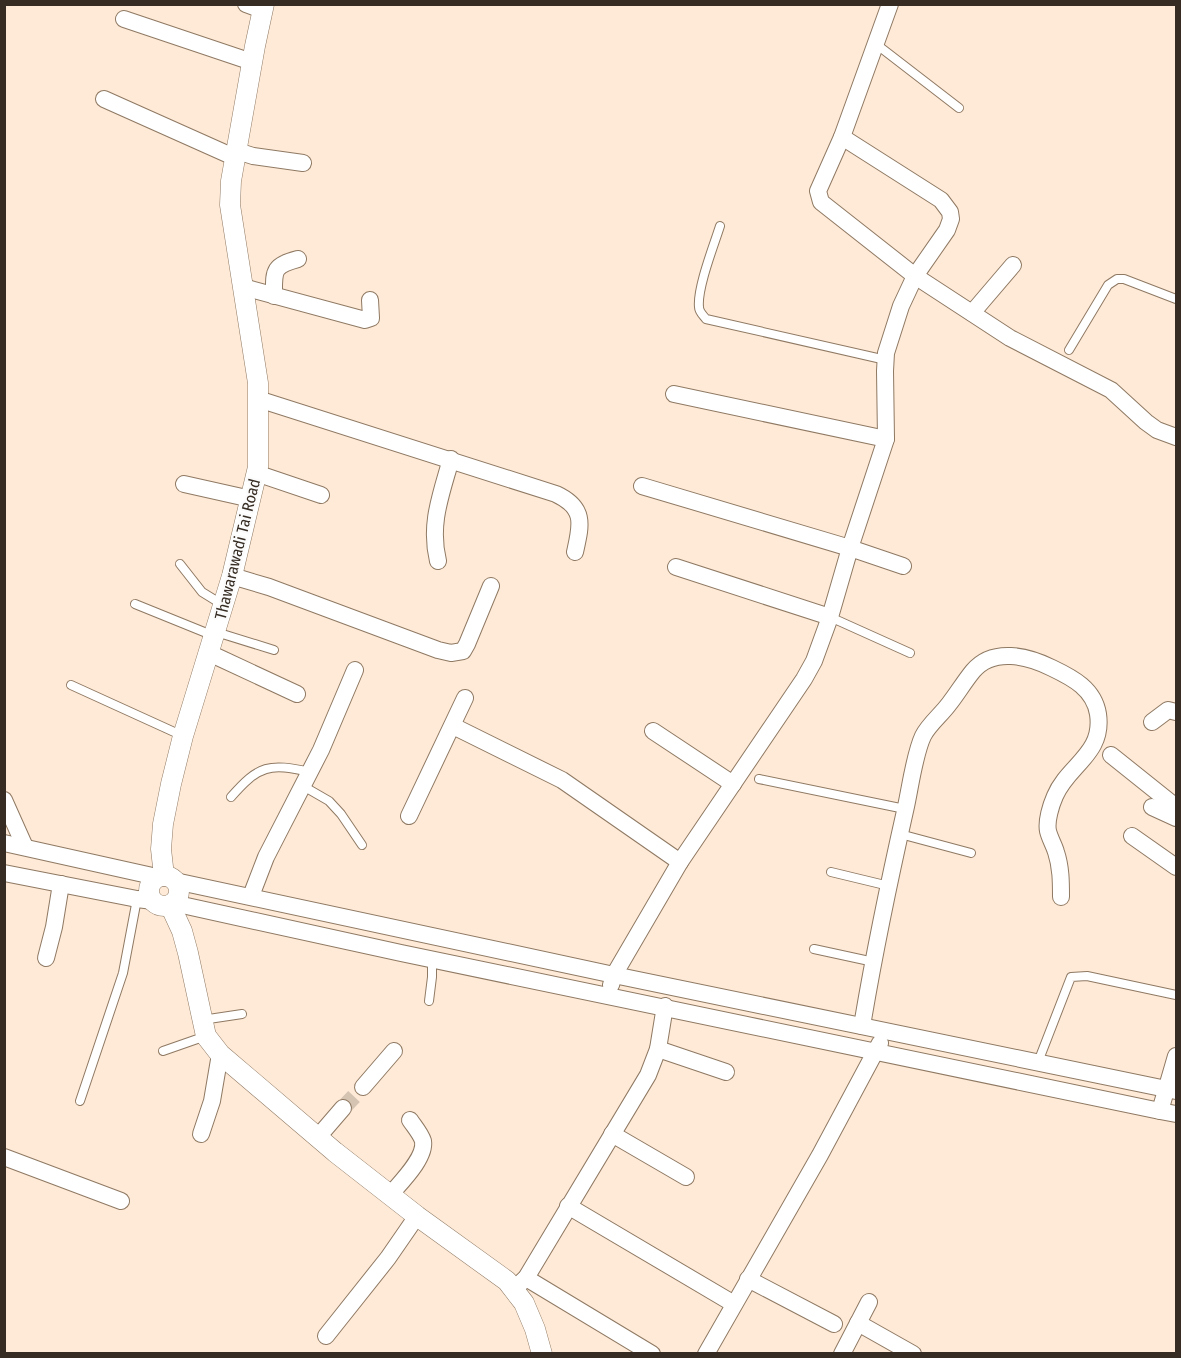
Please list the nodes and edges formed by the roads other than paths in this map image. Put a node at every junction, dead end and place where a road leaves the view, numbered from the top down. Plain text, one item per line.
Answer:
1 (890, 4) edge
2 (258, 6) edge
3 (124, 19) dead end
4 (876, 44) junction
5 (252, 62) junction
6 (104, 99) dead end
7 (960, 108) dead end
8 (842, 137) junction
9 (237, 154) junction
10 (303, 163) dead end
11 (720, 226) dead end
12 (298, 259) dead end
13 (1013, 265) dead end
14 (915, 276) junction
15 (243, 287) junction
16 (274, 296) junction
17 (1176, 299) edge
18 (370, 300) dead end
19 (972, 313) junction
20 (1069, 350) dead end
21 (886, 360) junction
22 (674, 394) dead end
23 (258, 399) junction
24 (1176, 436) edge
25 (886, 439) junction
26 (451, 459) junction
27 (256, 473) junction
28 (184, 484) dead end
29 (642, 486) dead end
30 (321, 495) dead end
31 (251, 499) junction
32 (850, 548) junction
33 (575, 552) dead end
34 (438, 561) dead end
35 (180, 564) dead end
36 (903, 566) dead end
37 (676, 567) dead end
38 (232, 576) junction
39 (491, 586) dead end
40 (135, 604) dead end
41 (223, 605) junction
42 (830, 617) junction
43 (213, 640) junction
44 (274, 650) dead end
45 (910, 653) dead end
46 (355, 670) dead end
47 (71, 686) dead end
48 (297, 694) dead end
49 (465, 698) dead end
50 (1176, 712) edge
51 (1152, 722) dead end
52 (453, 726) junction
53 (652, 731) dead end
54 (183, 736) junction
55 (1111, 754) dead end
56 (306, 779) junction
57 (759, 779) dead end
58 (733, 784) junction
59 (231, 797) dead end
60 (4, 801) edge
61 (1152, 807) dead end
62 (1176, 807) edge
63 (905, 809) junction
64 (409, 816) dead end
65 (1176, 818) edge
66 (900, 834) junction
67 (1132, 836) dead end
68 (4, 843) edge
69 (362, 844) dead end
70 (25, 847) junction
71 (971, 853) dead end
72 (680, 862) junction
73 (1176, 867) edge
74 (831, 872) dead end
75 (6, 877) edge
76 (166, 878) junction
77 (61, 884) junction
78 (889, 886) junction
79 (251, 896) junction
80 (1061, 897) dead end
81 (158, 902) junction
82 (814, 949) dead end
83 (46, 958) dead end
84 (432, 959) junction
85 (874, 962) junction
86 (614, 975) junction
87 (608, 995) junction
88 (1176, 995) edge
89 (429, 1001) dead end
90 (665, 1006) junction
91 (242, 1014) dead end
92 (862, 1026) junction
93 (204, 1028) junction
94 (885, 1030) junction
95 (657, 1049) junction
96 (163, 1051) dead end
97 (394, 1051) dead end
98 (876, 1051) junction
99 (220, 1054) junction
100 (1176, 1056) edge
101 (1038, 1062) junction
102 (726, 1072) dead end
103 (363, 1087) tunnel mouth
104 (1172, 1090) edge
105 (81, 1101) dead end
106 (343, 1108) tunnel mouth
107 (1168, 1113) edge
108 (410, 1120) dead end
109 (201, 1134) dead end
110 (612, 1134) junction
111 (318, 1137) junction
112 (4, 1157) edge
113 (686, 1176) dead end
114 (390, 1195) junction
115 (121, 1201) dead end
116 (568, 1206) junction
117 (417, 1216) junction
118 (748, 1280) junction
119 (520, 1283) junction
120 (869, 1302) dead end
121 (734, 1304) junction
122 (858, 1323) junction
123 (834, 1324) dead end
124 (326, 1336) dead end
125 (542, 1353) edge
126 (651, 1353) edge
127 (706, 1353) edge
128 (842, 1353) edge
129 (913, 1353) edge

1 - 4 street
2 - 5 street, Thawarawadi Tai Road
3 - 5 street
4 - 7 lane
4 - 8 street
5 - 9 street, Thawarawadi Tai Road
6 - 9 street
8 - 14 street
8 - 14 street
9 - 10 street
9 - 15 street, Thawarawadi Tai Road
11 - 21 lane
12 - 16 street
13 - 19 street
14 - 19 street
14 - 21 street
15 - 16 street
15 - 23 street, Thawarawadi Tai Road
16 - 18 street
17 - 20 lane
19 - 24 street
21 - 25 street
22 - 25 street
23 - 26 street
23 - 27 street, Thawarawadi Tai Road
25 - 32 street
26 - 33 street
26 - 34 street
27 - 30 street
27 - 31 street, Thawarawadi Tai Road
28 - 31 street
29 - 32 street
31 - 38 street, Thawarawadi Tai Road
32 - 36 street
32 - 42 street
35 - 41 lane
37 - 42 street
38 - 39 street
38 - 41 street, Thawarawadi Tai Road
40 - 43 lane
41 - 43 street, Thawarawadi Tai Road
42 - 45 lane
42 - 58 street
43 - 44 lane
43 - 48 street
43 - 54 street, Thawarawadi Tai Road
46 - 56 street
47 - 54 lane
49 - 52 street
50 - 51 street
52 - 64 street
52 - 72 street
53 - 58 street
54 - 76 street, Thawarawadi Tai Road
55 - 62 street
56 - 59 lane
56 - 69 lane
56 - 79 street
57 - 63 lane
58 - 72 street
60 - 70 street
61 - 65 street
63 - 66 street
63 - 80 street
66 - 71 lane
66 - 78 street
67 - 73 street
68 - 70 street
70 - 76 street
72 - 86 street
74 - 78 lane
75 - 77 street
76 - 79 street
76 - 81 street
76 - 81 street
77 - 81 street
77 - 83 street
78 - 85 street
79 - 86 street
81 - 84 street
81 - 93 street
81 - 105 lane
82 - 85 lane
84 - 87 street
84 - 89 lane
85 - 92 street
86 - 87 street
86 - 92 street
87 - 90 street
88 - 101 lane
90 - 95 street
90 - 98 street
91 - 93 lane
92 - 94 street
93 - 96 lane
93 - 99 street
94 - 98 street
94 - 101 street
95 - 102 street
95 - 110 street
97 - 103 street
98 - 107 street
98 - 118 street
99 - 109 street
99 - 111 street
100 - 104 street
101 - 104 street
104 - 107 street
106 - 111 street
108 - 114 street
110 - 113 street
110 - 116 street
111 - 114 street
112 - 115 street
114 - 117 street
116 - 119 street
116 - 121 street
117 - 119 street
117 - 124 street
118 - 121 street
118 - 123 street
119 - 125 street
119 - 126 street
120 - 122 street
121 - 127 street
122 - 128 street
122 - 129 street

